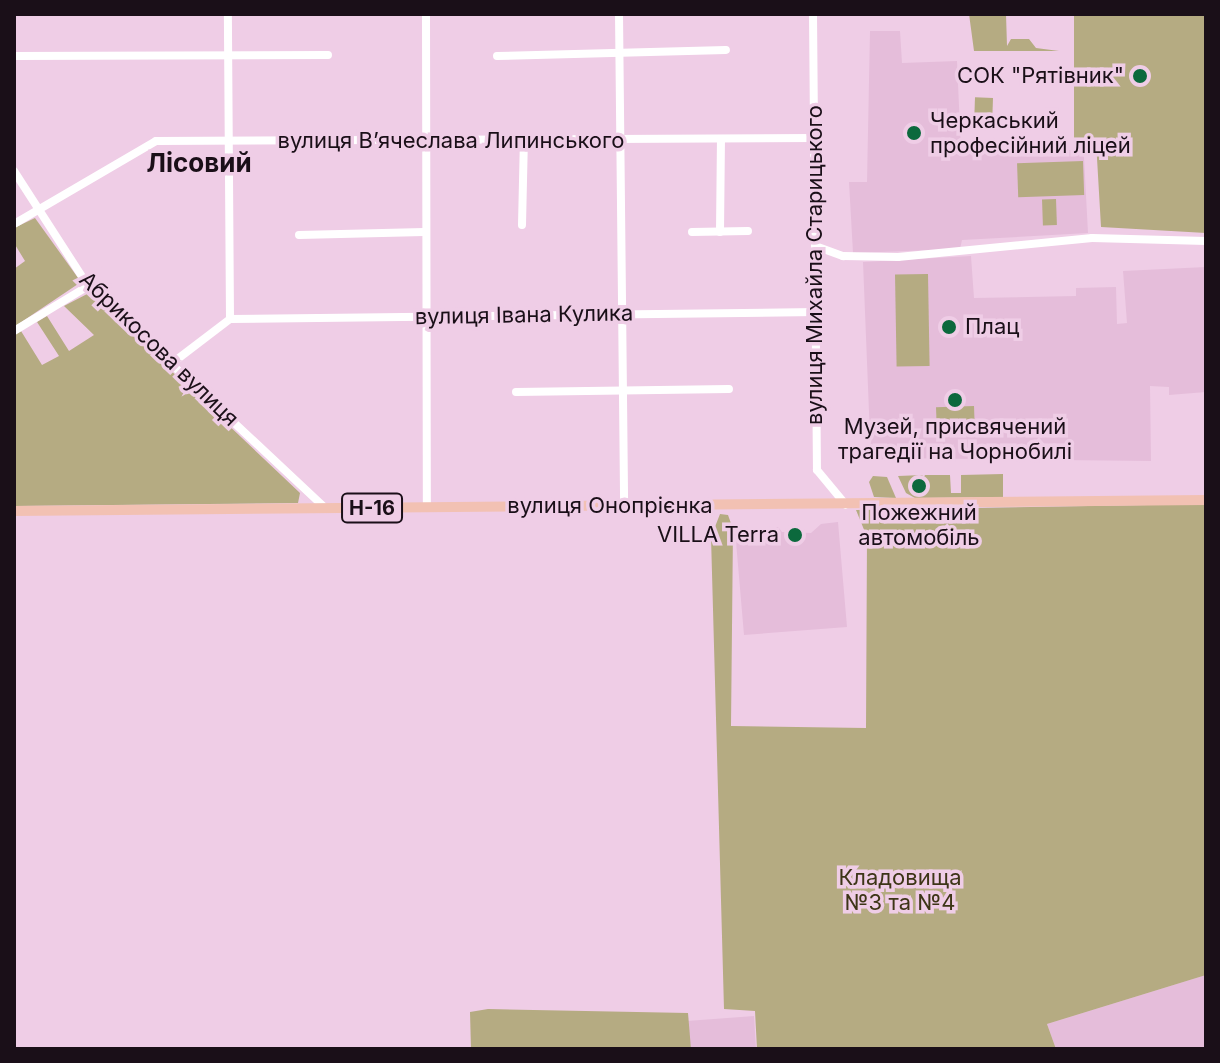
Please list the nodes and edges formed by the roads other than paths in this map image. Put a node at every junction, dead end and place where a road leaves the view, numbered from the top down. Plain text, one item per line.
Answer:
1 (228, 14) edge
2 (426, 14) edge
3 (619, 14) edge
4 (813, 14) edge
5 (726, 50) dead end
6 (620, 54) junction
7 (328, 55) dead end
8 (14, 56) edge
9 (227, 56) junction
10 (497, 56) dead end
11 (815, 138) junction
12 (721, 139) junction
13 (426, 140) junction
14 (524, 140) junction
15 (622, 140) junction
16 (226, 142) junction
17 (14, 171) edge
18 (38, 209) junction
19 (14, 224) edge
20 (522, 225) dead end
21 (748, 231) dead end
22 (424, 232) junction
23 (692, 232) dead end
24 (720, 232) junction
25 (299, 235) dead end
26 (1206, 241) edge
27 (818, 247) junction
28 (88, 286) junction
29 (817, 312) junction
30 (624, 314) junction
31 (424, 316) junction
32 (230, 319) junction
33 (14, 331) edge
34 (171, 364) junction
35 (624, 388) junction
36 (729, 389) dead end
37 (516, 392) dead end
38 (1206, 500) edge
39 (846, 505) junction
40 (624, 506) junction
41 (427, 508) junction
42 (325, 509) junction
43 (14, 511) edge

1 - 9 street
2 - 13 street
3 - 6 street
4 - 11 street, вулиця Михайла Старицького
5 - 6 street
6 - 10 street
6 - 15 street
7 - 9 street
8 - 9 street
9 - 16 street
11 - 12 street, вулиця Вʼячеслава Липинського
11 - 27 street, вулиця Михайла Старицького
12 - 15 street, вулиця Вʼячеслава Липинського
12 - 24 street
13 - 14 street, вулиця Вʼячеслава Липинського
13 - 16 street, вулиця Вʼячеслава Липинського
13 - 22 street
14 - 15 street, вулиця Вʼячеслава Липинського
14 - 20 street
15 - 30 street
16 - 18 street, вулиця Вʼячеслава Липинського
16 - 32 street
17 - 18 street, Абрикосова вулиця
18 - 19 street, вулиця Вʼячеслава Липинського
18 - 28 street, Абрикосова вулиця
21 - 24 street
22 - 25 street
22 - 31 street
23 - 24 street
26 - 27 street
27 - 29 street, вулиця Михайла Старицького
28 - 33 street
28 - 34 street, Абрикосова вулиця
29 - 30 street, вулиця Івана Кулика
29 - 39 street, вулиця Михайла Старицького
30 - 31 street, вулиця Івана Кулика
30 - 35 street
31 - 32 street, вулиця Івана Кулика
31 - 41 street
32 - 34 street
34 - 42 street, Абрикосова вулиця
35 - 36 street
35 - 37 street
35 - 40 street
38 - 39 main road, вулиця Онопрієнка / Н-16
39 - 40 main road, вулиця Онопрієнка / Н-16
40 - 41 main road, вулиця Онопрієнка / Н-16
41 - 42 main road, вулиця Онопрієнка / Н-16
42 - 43 main road, вулиця Онопрієнка / Н-16

